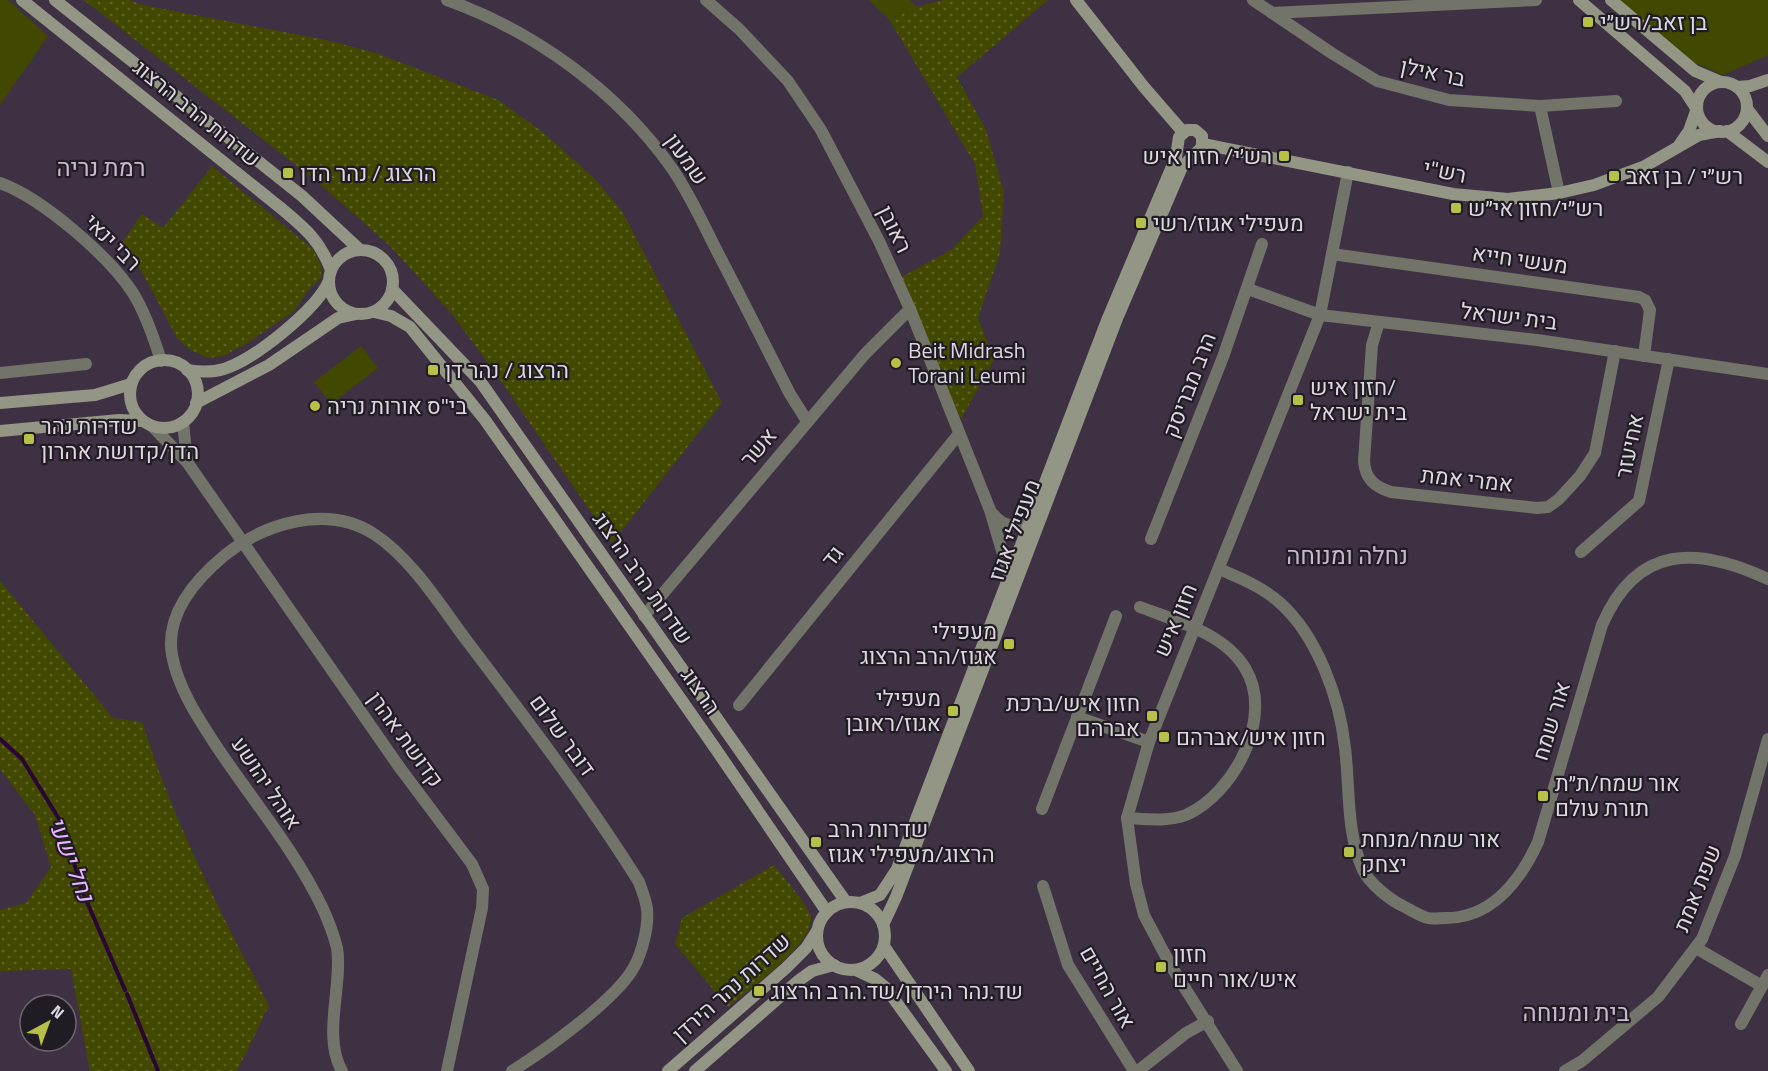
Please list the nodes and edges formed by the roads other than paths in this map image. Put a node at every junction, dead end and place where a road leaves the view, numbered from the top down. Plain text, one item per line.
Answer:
1 (22, 0) edge
2 (55, 0) edge
3 (447, 0) edge
4 (706, 0) edge
5 (1076, 0) edge
6 (1253, 0) edge
7 (1536, 0) edge
8 (1579, 0) edge
9 (1611, 0) edge
10 (1272, 13) junction
11 (1768, 80) edge
12 (1722, 82) junction
13 (1768, 85) edge
14 (1737, 87) junction
15 (1616, 101) dead end
16 (1540, 106) junction
17 (1748, 107) junction
18 (1696, 109) junction
19 (1724, 131) junction
20 (1183, 132) junction
21 (1768, 136) edge
22 (1203, 144) junction
23 (1180, 147) junction
24 (1674, 148) junction
25 (1193, 154) junction
26 (1768, 162) edge
27 (1348, 172) junction
28 (0, 183) edge
29 (1559, 194) junction
30 (1262, 244) dead end
31 (360, 250) junction
32 (1332, 254) junction
33 (330, 276) junction
34 (392, 289) junction
35 (1248, 289) junction
36 (910, 309) junction
37 (374, 312) junction
38 (356, 314) junction
39 (1320, 315) junction
40 (1379, 322) junction
41 (1615, 351) junction
42 (1644, 356) junction
43 (1669, 359) junction
44 (161, 361) junction
45 (86, 364) dead end
46 (187, 370) junction
47 (0, 373) edge
48 (1768, 374) edge
49 (131, 384) junction
50 (196, 403) junction
51 (0, 404) edge
52 (807, 421) junction
53 (183, 422) junction
54 (148, 424) junction
55 (0, 431) edge
56 (958, 435) junction
57 (187, 462) junction
58 (1036, 509) junction
59 (990, 510) junction
60 (1150, 539) dead end
61 (242, 541) junction
62 (1581, 552) dead end
63 (1219, 568) junction
64 (1010, 578) junction
65 (1768, 579) edge
66 (1140, 607) dead end
67 (644, 616) junction
68 (1116, 616) dead end
69 (1193, 628) junction
70 (739, 705) dead end
71 (1077, 717) junction
72 (1768, 739) edge
73 (1149, 742) junction
74 (1042, 809) dead end
75 (1127, 818) junction
76 (1043, 886) dead end
77 (846, 902) junction
78 (860, 903) junction
79 (826, 912) junction
80 (883, 924) junction
81 (818, 930) junction
82 (884, 946) junction
83 (1696, 948) junction
84 (834, 965) junction
85 (856, 970) junction
86 (1765, 981) edge
87 (1208, 1022) junction
88 (1741, 1024) dead end
89 (1234, 1069) edge
90 (342, 1071) edge
91 (447, 1071) edge
92 (453, 1071) edge
93 (459, 1071) edge
94 (512, 1071) edge
95 (668, 1071) edge
96 (695, 1071) edge
97 (946, 1071) edge
98 (969, 1071) edge
99 (1134, 1071) edge
100 (1138, 1071) edge
101 (1565, 1071) edge

1 - 33 main road, שדרות הרב הרצוג
2 - 31 main road, שדרות הרב הרצוג
3 - 52 street, שמעון
4 - 36 street, ראובן
5 - 20 main road
6 - 10 street, בר אילן
7 - 10 street
8 - 18 main road
9 - 12 main road
10 - 16 street, בר אילן
11 - 14 main road
12 - 14 main road
12 - 18 main road
13 - 17 main road
14 - 17 main road
15 - 16 street, בר אילן
16 - 29 street
17 - 19 main road
17 - 21 main road
18 - 19 main road
18 - 24 main road, רש"י
19 - 24 main road, רש"י
19 - 26 main road
20 - 22 main road
20 - 23 main road
22 - 25 main road
22 - 27 main road, רש"י
23 - 25 main road
23 - 58 main road, מעפילי אגוז
24 - 29 main road, רש"י
25 - 80 main road, מעפילי אגוז
27 - 29 main road, רש"י
27 - 32 street, חזון איש
28 - 44 street, רבי ינאי
30 - 35 street, הרב מבריסק
31 - 33 main road
31 - 34 main road
32 - 39 street, חזון איש
32 - 42 street, מעשי חייא
33 - 38 main road
33 - 46 main road
34 - 37 main road
34 - 67 main road, שדרות הרב הרצוג
35 - 39 street, בית ישראל
35 - 60 street, הרב מבריסק
36 - 52 street, אשר
36 - 56 street, ראובן
37 - 38 main road
37 - 79 main road, הרצוג
38 - 50 main road
39 - 40 street, בית ישראל
39 - 63 street, חזון איש
40 - 41 street, בית ישראל
40 - 41 street, אמרי אמת
41 - 42 street, בית ישראל
42 - 43 street, בית ישראל
43 - 48 street, בית ישראל
43 - 62 street, אחיעזר
44 - 46 main road
44 - 49 main road
45 - 47 street
46 - 50 main road
49 - 51 main road
49 - 54 main road
50 - 53 main road
52 - 67 street, אשר
53 - 54 main road
53 - 57 street, קדושת אהרן
54 - 55 main road
54 - 57 street, קדושת אהרן
56 - 59 street, ראובן
56 - 70 street, גד
57 - 61 street, קדושת אהרן
58 - 59 street
58 - 64 main road, מעפילי אגוז
59 - 64 street, ראובן
61 - 90 street, אוהל יהושע
61 - 91 street, קדושת אהרן
61 - 94 street, דובר שלום
63 - 65 street, אור שמח
63 - 69 street, חזון איש
64 - 78 main road, מעפילי אגוז
66 - 69 street
67 - 77 main road, שדרות הרב הרצוג
68 - 71 street
69 - 73 street, חזון איש
69 - 75 street
71 - 73 street
71 - 74 street
72 - 83 street, שפת אמת
73 - 75 street, חזון איש
75 - 87 street, חזון איש
76 - 99 street, אור החיים
77 - 78 main road
77 - 79 main road
78 - 80 main road
79 - 81 main road
80 - 82 main road
81 - 84 main road
81 - 95 main road, שדרות נהר הירדן
82 - 85 main road
82 - 98 main road
83 - 86 street
83 - 101 street, שפת אמת
84 - 85 main road
84 - 96 main road, שדרות נהר הירדן
85 - 97 main road
86 - 88 street
87 - 89 street, חזון איש
87 - 100 street
92 - 93 street

